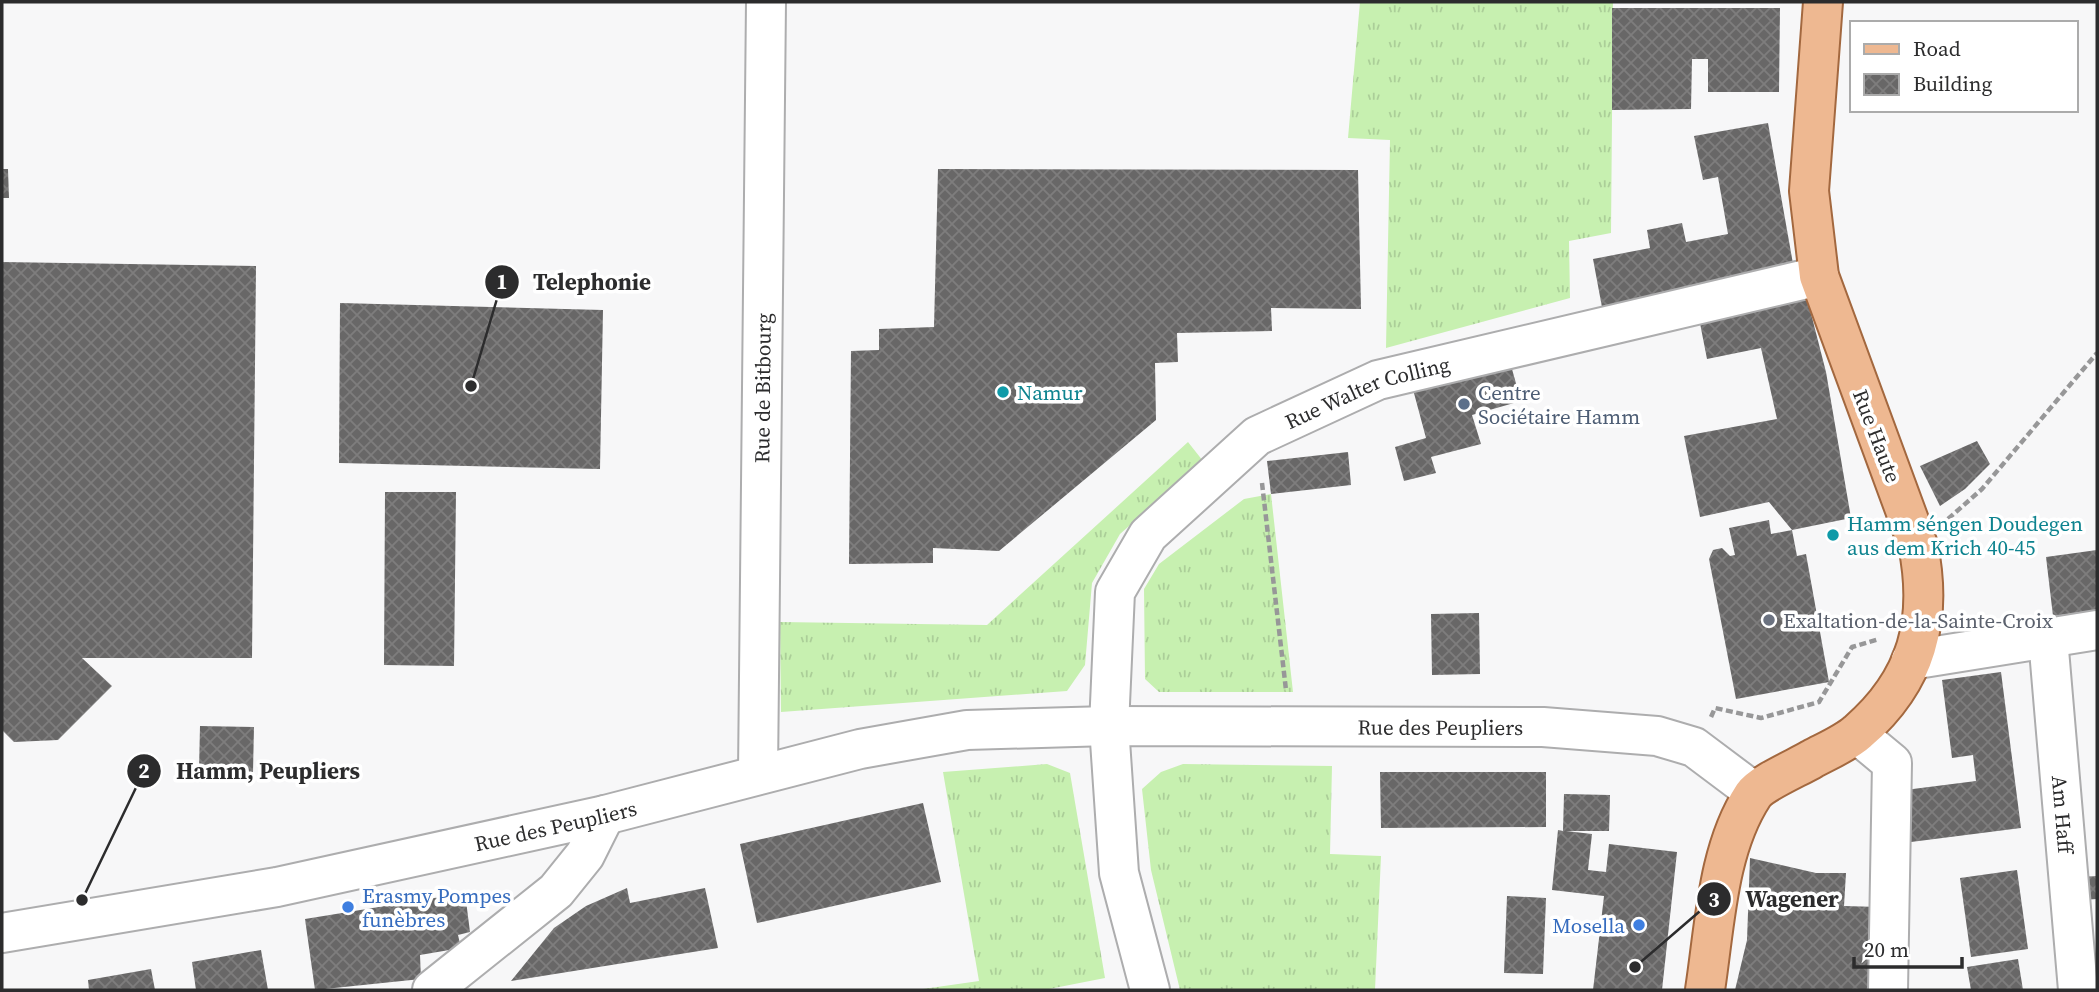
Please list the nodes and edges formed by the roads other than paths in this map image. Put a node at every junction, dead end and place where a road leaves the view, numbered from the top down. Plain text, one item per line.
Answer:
1 (766, 2) edge
2 (1823, 2) edge
3 (1819, 276) junction
4 (2097, 630) edge
5 (2048, 638) junction
6 (1917, 643) junction
7 (1109, 726) junction
8 (1857, 734) junction
9 (758, 773) junction
10 (1755, 792) junction
11 (605, 816) junction
12 (2, 933) edge
13 (432, 990) edge
14 (1150, 990) edge
15 (1705, 990) edge
16 (1888, 990) edge
17 (2078, 990) edge

1 - 9 street, Rue de Bitbourg
2 - 3 main road, Rue Haute
3 - 6 main road, Rue Haute
3 - 7 street, Rue Walter Colling
4 - 5 street
5 - 6 street
5 - 17 street, Am Haff
6 - 8 main road, Rue Haute
7 - 9 street, Rue des Peupliers
7 - 10 street, Rue des Peupliers
7 - 14 street
8 - 10 main road, Rue Haute
8 - 16 street
9 - 11 street, Rue des Peupliers
10 - 15 main road
11 - 12 street, Rue des Peupliers
11 - 13 street

